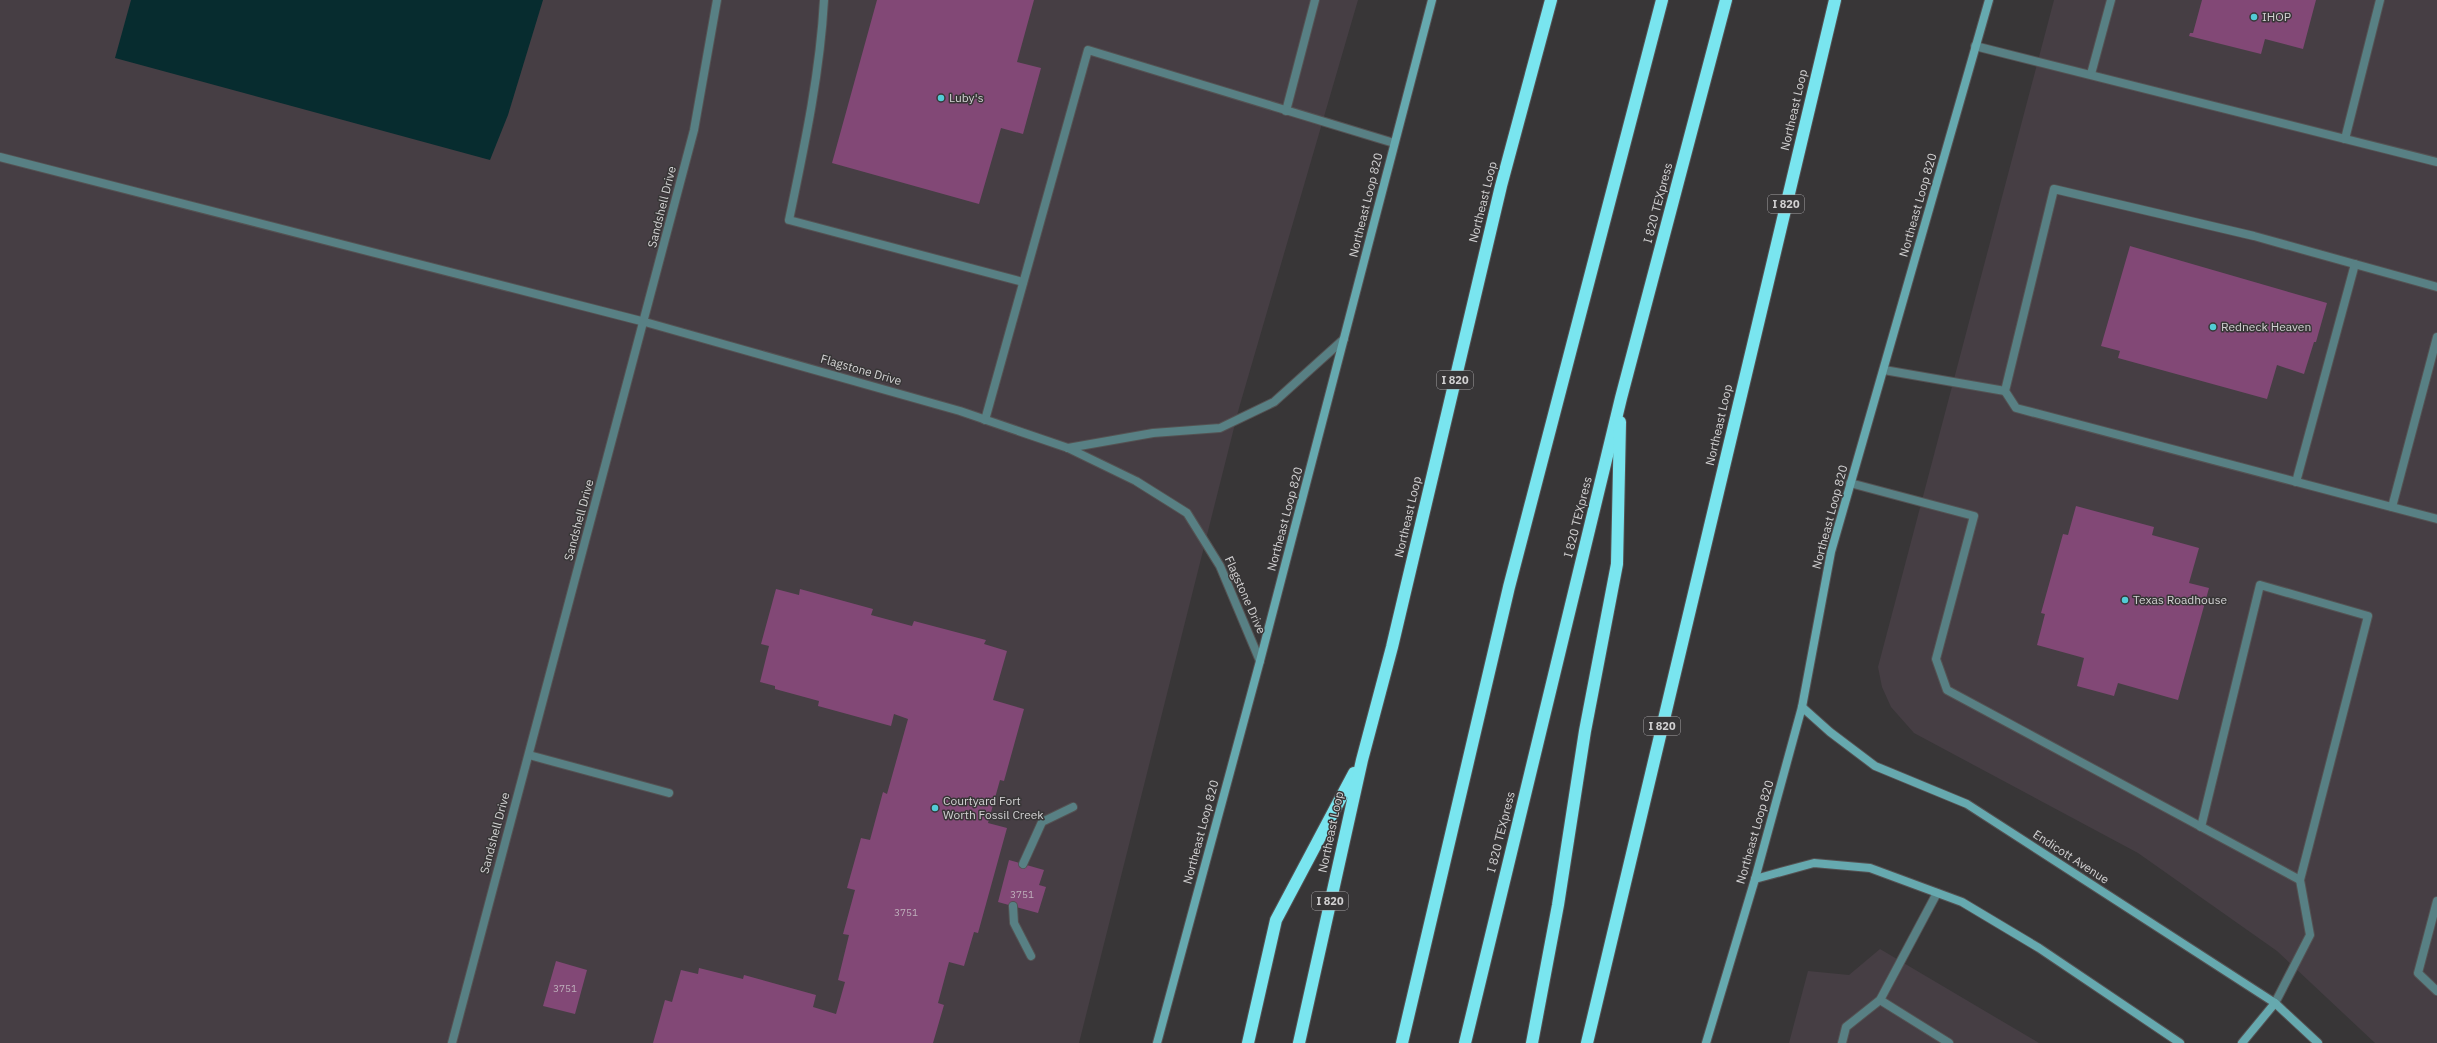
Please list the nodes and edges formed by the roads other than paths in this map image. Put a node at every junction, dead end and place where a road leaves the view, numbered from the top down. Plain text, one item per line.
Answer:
1 (717, 0) edge
2 (824, 0) edge
3 (1315, 0) edge
4 (1432, 0) edge
5 (1551, 0) edge
6 (1662, 0) edge
7 (1726, 0) edge
8 (1835, 0) edge
9 (1989, 0) edge
10 (2111, 0) edge
11 (2380, 0) edge
12 (1975, 46) junction
13 (2091, 74) junction
14 (1286, 111) junction
15 (2345, 139) junction
16 (1394, 144) junction
17 (0, 157) edge
18 (2437, 162) edge
19 (2355, 264) junction
20 (1022, 282) junction
21 (2437, 287) edge
22 (645, 322) junction
23 (2437, 337) edge
24 (1344, 339) junction
25 (1884, 370) junction
26 (2005, 391) junction
27 (1621, 398) junction
28 (985, 420) junction
29 (1068, 448) junction
30 (2296, 482) junction
31 (1850, 483) junction
32 (2392, 507) junction
33 (2437, 519) edge
34 (1260, 661) junction
35 (1802, 707) junction
36 (529, 755) junction
37 (1362, 760) junction
38 (669, 793) dead end
39 (1073, 807) dead end
40 (2201, 827) junction
41 (1023, 864) dead end
42 (1755, 879) junction
43 (2300, 880) junction
44 (1937, 893) junction
45 (2437, 901) edge
46 (1013, 906) dead end
47 (1031, 956) dead end
48 (2437, 991) edge
49 (1880, 1000) junction
50 (2275, 1003) junction
51 (452, 1043) edge
52 (1157, 1043) edge
53 (1248, 1043) edge
54 (1299, 1043) edge
55 (1402, 1043) edge
56 (1465, 1043) edge
57 (1532, 1043) edge
58 (1587, 1043) edge
59 (1706, 1043) edge
60 (1842, 1043) edge
61 (1949, 1043) edge
62 (2180, 1043) edge
63 (2242, 1043) edge
64 (2318, 1043) edge

1 - 22 street, Sandshell Drive
2 - 20 street
3 - 14 street
4 - 16 main road, Northeast Loop 820
5 - 37 highway, Northeast Loop / I 820
6 - 55 highway
7 - 27 highway, I 820 TEXpress
8 - 58 highway, Northeast Loop / I 820
9 - 12 main road, Northeast Loop 820
10 - 13 street
11 - 15 street
12 - 13 street
12 - 25 main road, Northeast Loop 820
13 - 15 street
14 - 16 street
14 - 20 street
15 - 18 street
16 - 24 main road, Northeast Loop 820
17 - 22 street, Flagstone Drive
19 - 21 street
19 - 26 street
19 - 30 street
20 - 28 street
22 - 28 street, Flagstone Drive
22 - 36 street, Sandshell Drive
23 - 32 street
24 - 29 street, Flagstone Drive
24 - 34 main road, Northeast Loop 820
25 - 26 street
25 - 31 main road, Northeast Loop 820
26 - 30 street
27 - 56 highway, I 820 TEXpress
27 - 57 highway
28 - 29 street, Flagstone Drive
29 - 34 street, Flagstone Drive
30 - 32 street
31 - 35 main road, Northeast Loop 820
31 - 40 street
32 - 33 street
34 - 52 main road, Northeast Loop 820
35 - 42 main road, Northeast Loop 820
35 - 50 main road, Endicott Avenue
36 - 38 street
36 - 51 street, Sandshell Drive
37 - 53 highway
37 - 54 highway, Northeast Loop / I 820
39 - 41 street
40 - 43 street
40 - 43 street
42 - 44 main road
42 - 59 main road, Northeast Loop 820
43 - 50 street
44 - 49 street
44 - 62 main road
45 - 48 street
46 - 47 street
49 - 60 street
49 - 61 street
50 - 63 main road
50 - 64 main road, Endicott Avenue

